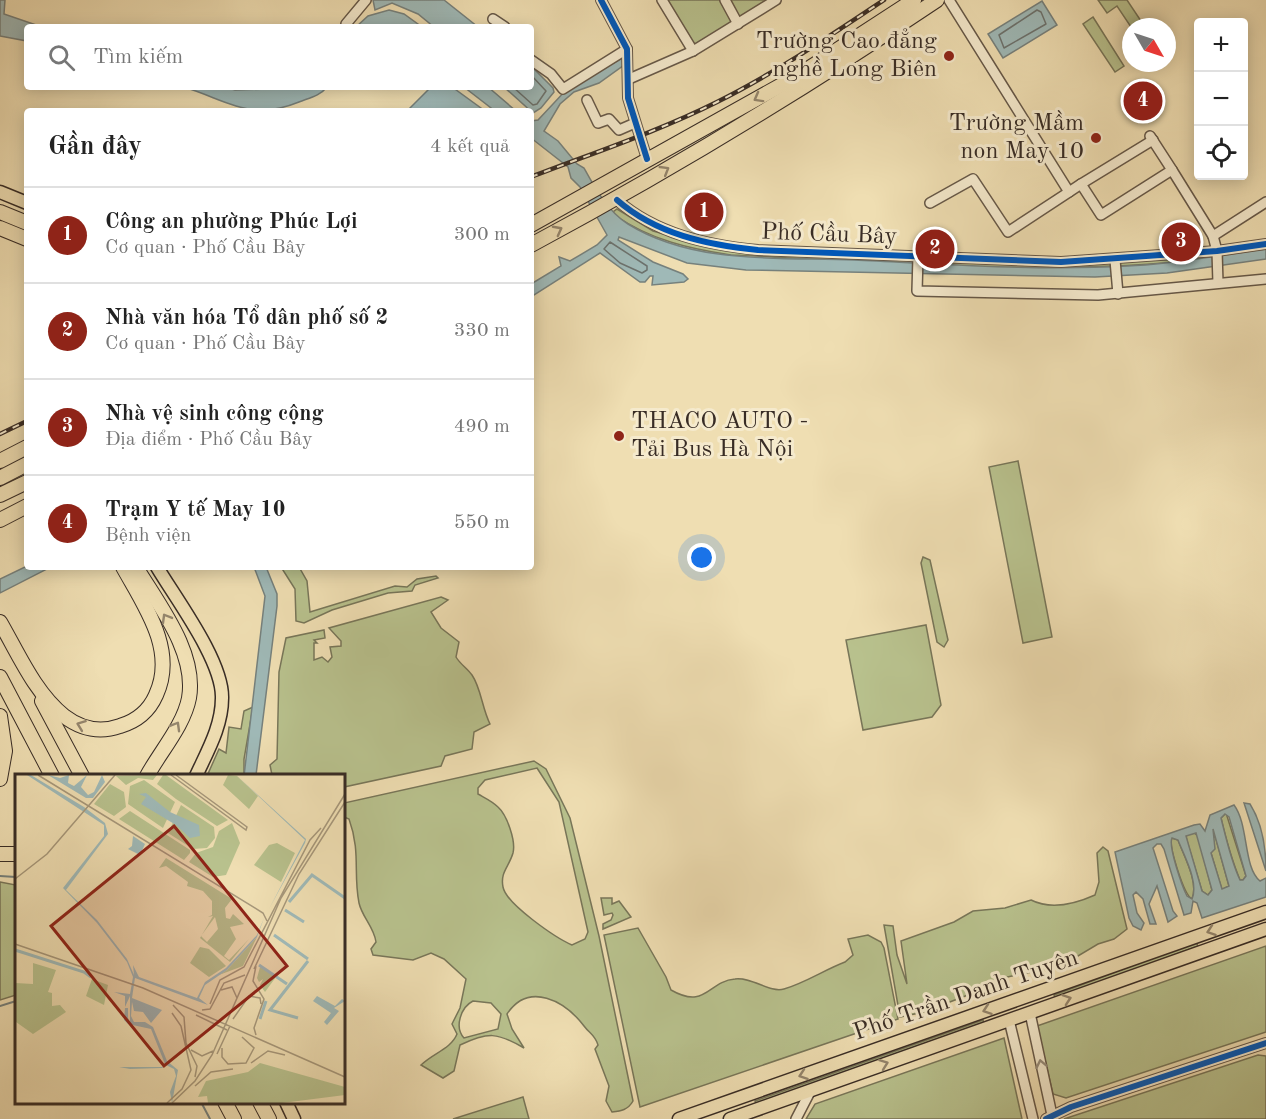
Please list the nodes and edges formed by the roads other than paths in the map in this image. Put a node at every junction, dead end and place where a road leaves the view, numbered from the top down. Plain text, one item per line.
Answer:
1 (366, 0) edge
2 (601, 0) edge
3 (662, 0) edge
4 (725, 0) edge
5 (776, 0) edge
6 (914, 0) edge
7 (937, 0) edge
8 (949, 0) edge
9 (493, 20) dead end
10 (346, 24) dead end
11 (500, 24) edge
12 (738, 24) junction
13 (627, 50) junction
14 (693, 51) junction
15 (534, 62) edge
16 (629, 79) junction
17 (587, 100) dead end
18 (635, 123) junction
19 (647, 159) junction
20 (1172, 170) junction
21 (1081, 184) junction
22 (0, 192) edge
23 (1070, 192) junction
24 (576, 199) junction
25 (616, 200) junction
26 (24, 202) edge
27 (1266, 202) edge
28 (930, 203) dead end
29 (0, 212) edge
30 (534, 213) edge
31 (24, 222) edge
32 (534, 223) edge
33 (0, 228) edge
34 (1213, 236) junction
35 (24, 238) edge
36 (534, 243) edge
37 (1266, 244) edge
38 (1217, 251) junction
39 (918, 257) junction
40 (1115, 260) junction
41 (1218, 279) junction
42 (1266, 279) edge
43 (1118, 294) junction
44 (24, 449) edge
45 (0, 461) edge
46 (22, 466) edge
47 (0, 478) edge
48 (24, 483) edge
49 (0, 495) edge
50 (24, 508) edge
51 (24, 513) edge
52 (3, 518) edge
53 (125, 570) edge
54 (138, 570) edge
55 (159, 570) edge
56 (0, 621) edge
57 (0, 677) edge
58 (0, 716) edge
59 (51, 774) edge
60 (81, 774) edge
61 (148, 774) edge
62 (197, 774) edge
63 (0, 779) edge
64 (1266, 912) edge
65 (1239, 922) junction
66 (1266, 929) edge
67 (1244, 937) junction
68 (1013, 1001) junction
69 (1019, 1016) junction
70 (1266, 1043) edge
71 (811, 1090) junction
72 (226, 1104) edge
73 (261, 1104) edge
74 (287, 1104) edge
75 (722, 1104) junction
76 (1049, 1117) edge
77 (234, 1119) edge
78 (269, 1119) edge
79 (294, 1119) edge
80 (679, 1119) edge
81 (729, 1119) edge
82 (796, 1119) edge
83 (1033, 1119) edge

1 - 10 street
2 - 13 street
3 - 14 street
4 - 12 street
5 - 12 street
6 -> 19 highway
25 -> 7 highway
8 - 23 street
9 - 11 street
12 - 14 street
13 - 15 street
13 - 16 street
14 - 16 street
16 - 18 street
17 - 18 street
18 - 19 street
19 - 24 highway
20 - 21 street
20 - 21 street
20 - 34 street
21 - 23 street
22 - 26 main road
23 - 28 street
24 - 30 highway
24 - 32 highway
36 -> 25 highway
25 - 39 street, Phố Cầu Bây
27 - 34 street
29 - 31 highway
33 - 35 highway
34 - 38 street
37 - 38 street, Phố Cầu Bây
38 - 40 street, Phố Cầu Bây
38 - 41 street
39 - 40 street, Phố Cầu Bây
39 - 43 street
40 - 43 street
41 - 42 street
41 - 43 street
44 - 45 highway
46 - 47 highway
48 - 49 highway
50 - 52 highway
51 - 52 highway
53 -> 56 highway
61 -> 54 highway
55 - 62 main road
56 - 60 highway
57 - 59 highway
58 - 63 highway
64 - 65 main road, Phố Trần Danh Tuyên
65 - 67 main road
65 -> 68 main road, Phố Trần Danh Tuyên
66 - 67 main road, Phố Trần Danh Tuyên
69 -> 67 main road, Phố Trần Danh Tuyên
68 - 69 main road
68 -> 75 main road, Phố Trần Danh Tuyên
71 -> 69 main road, Phố Trần Danh Tuyên
76 -> 69 street
69 - 83 street
70 - 76 street
71 - 81 main road, Phố Trần Danh Tuyên
71 - 82 street
72 - 77 highway
73 - 78 highway
74 - 79 main road
75 - 80 main road, Phố Trần Danh Tuyên
75 - 81 main road

